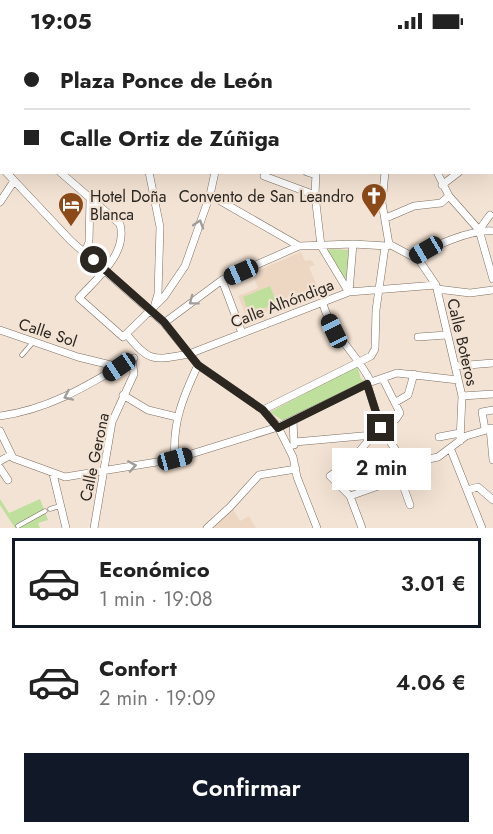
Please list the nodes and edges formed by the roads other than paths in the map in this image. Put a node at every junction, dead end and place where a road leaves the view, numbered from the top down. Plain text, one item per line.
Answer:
1 (8, 174) edge
2 (62, 174) edge
3 (149, 174) edge
4 (215, 174) edge
5 (316, 174) edge
6 (384, 174) edge
7 (438, 174) edge
8 (456, 174) edge
9 (264, 176) dead end
10 (14, 181) junction
11 (442, 185) junction
12 (210, 195) junction
13 (315, 195) junction
14 (449, 196) junction
15 (90, 199) junction
16 (0, 202) edge
17 (490, 215) dead end
18 (386, 218) junction
19 (478, 231) junction
20 (493, 231) edge
21 (353, 244) junction
22 (299, 246) junction
23 (321, 246) junction
24 (387, 246) junction
25 (85, 252) junction
26 (414, 256) junction
27 (105, 270) junction
28 (493, 279) edge
29 (222, 280) junction
30 (436, 287) junction
31 (379, 290) junction
32 (493, 290) edge
33 (349, 292) junction
34 (323, 304) junction
35 (152, 307) junction
36 (164, 322) junction
37 (0, 330) edge
38 (242, 333) junction
39 (447, 335) junction
40 (128, 336) junction
41 (418, 337) dead end
42 (35, 341) junction
43 (141, 353) junction
44 (189, 354) junction
45 (22, 355) dead end
46 (132, 358) junction
47 (361, 362) junction
48 (493, 363) edge
49 (198, 365) junction
50 (456, 366) junction
51 (119, 367) junction
52 (414, 374) junction
53 (383, 379) junction
54 (458, 380) junction
55 (369, 383) junction
56 (493, 394) edge
57 (123, 395) junction
58 (462, 396) junction
59 (396, 402) junction
60 (263, 410) junction
61 (493, 410) edge
62 (0, 416) edge
63 (177, 417) junction
64 (293, 420) junction
65 (278, 428) junction
66 (489, 428) edge
67 (382, 430) junction
68 (0, 431) edge
69 (373, 435) junction
70 (439, 437) dead end
71 (460, 437) junction
72 (295, 442) junction
73 (451, 450) junction
74 (11, 455) junction
75 (293, 456) junction
76 (175, 459) junction
77 (493, 460) edge
78 (0, 461) edge
79 (401, 465) junction
80 (0, 468) edge
81 (296, 470) junction
82 (104, 471) junction
83 (54, 474) junction
84 (401, 478) junction
85 (8, 480) dead end
86 (467, 490) junction
87 (350, 496) junction
88 (493, 500) edge
89 (410, 505) dead end
90 (60, 506) junction
91 (50, 509) dead end
92 (45, 511) dead end
93 (18, 526) dead end
94 (66, 528) edge
95 (94, 528) edge
96 (207, 528) edge
97 (317, 528) edge
98 (362, 528) edge
99 (482, 528) edge

1 - 10 street
2 - 15 street
3 - 35 street
4 - 12 street
5 - 13 street
6 - 18 street
7 - 11 street
8 - 11 street
9 - 13 street
10 - 16 street
10 - 25 street
11 - 14 street
12 - 22 street
35 -> 12 street
13 - 23 street
14 - 18 street
14 - 19 street
15 - 25 street
15 - 27 street
17 - 19 street
18 - 24 street
19 - 20 street
19 - 26 street
19 - 28 street
21 - 23 street
21 - 24 street
21 - 33 street
22 - 23 street
22 - 29 street
23 - 33 street
24 - 26 street
24 - 31 street
25 - 27 street
26 - 30 street, Calle Boteros
27 - 35 street
27 - 40 street
29 -> 36 street
29 - 38 street
30 - 31 street, Calle Alhóndiga
30 - 32 street, Calle Alhóndiga
30 - 39 street, Calle Boteros
31 - 33 street, Calle Alhóndiga
31 - 47 street
33 - 34 street, Calle Alhóndiga
34 - 38 street, Calle Alhóndiga
34 - 47 street
35 - 36 street
35 - 40 street
36 - 44 street
37 - 42 street, Calle Sol
38 - 44 street, Calle Alhóndiga
39 - 41 street
39 - 50 street, Calle Boteros
40 - 43 street
42 - 45 lane
42 - 51 street, Calle Sol
43 - 44 street, Calle Alhóndiga
43 - 46 street
44 - 49 street
46 - 51 street
46 - 57 street, Calle Gerona
47 - 55 street
47 - 60 street
48 - 50 street
49 - 60 street
49 - 63 street
50 - 54 street, Calle Boteros
51 -> 62 street
52 - 53 street
52 - 54 street
52 - 59 street
53 - 55 street
53 - 59 street
54 - 58 street, Calle Boteros
55 - 64 street
55 - 67 street
56 - 58 street
57 - 63 street
57 - 82 street, Calle Gerona
58 - 71 street, Calle Boteros
59 - 67 street
60 - 65 street
61 - 66 street
63 - 76 street
64 - 65 street
64 - 72 street
65 - 75 street
65 - 76 street
66 - 71 street
66 - 77 street
67 - 69 street
67 - 79 street
68 - 74 street
69 - 72 street
69 - 87 street
70 - 71 street
71 - 73 street
72 - 75 street
73 - 79 street
73 - 86 street
74 - 78 street
74 - 83 street
75 - 81 street
82 -> 76 street
79 - 84 street
80 - 85 street
81 - 96 street
81 - 97 street
82 - 83 street
82 - 95 street, Calle Gerona
83 - 90 street
84 - 87 street
84 - 89 street
86 - 88 street
86 - 99 street
87 - 98 street
90 - 91 lane
90 - 94 street
92 - 93 lane

